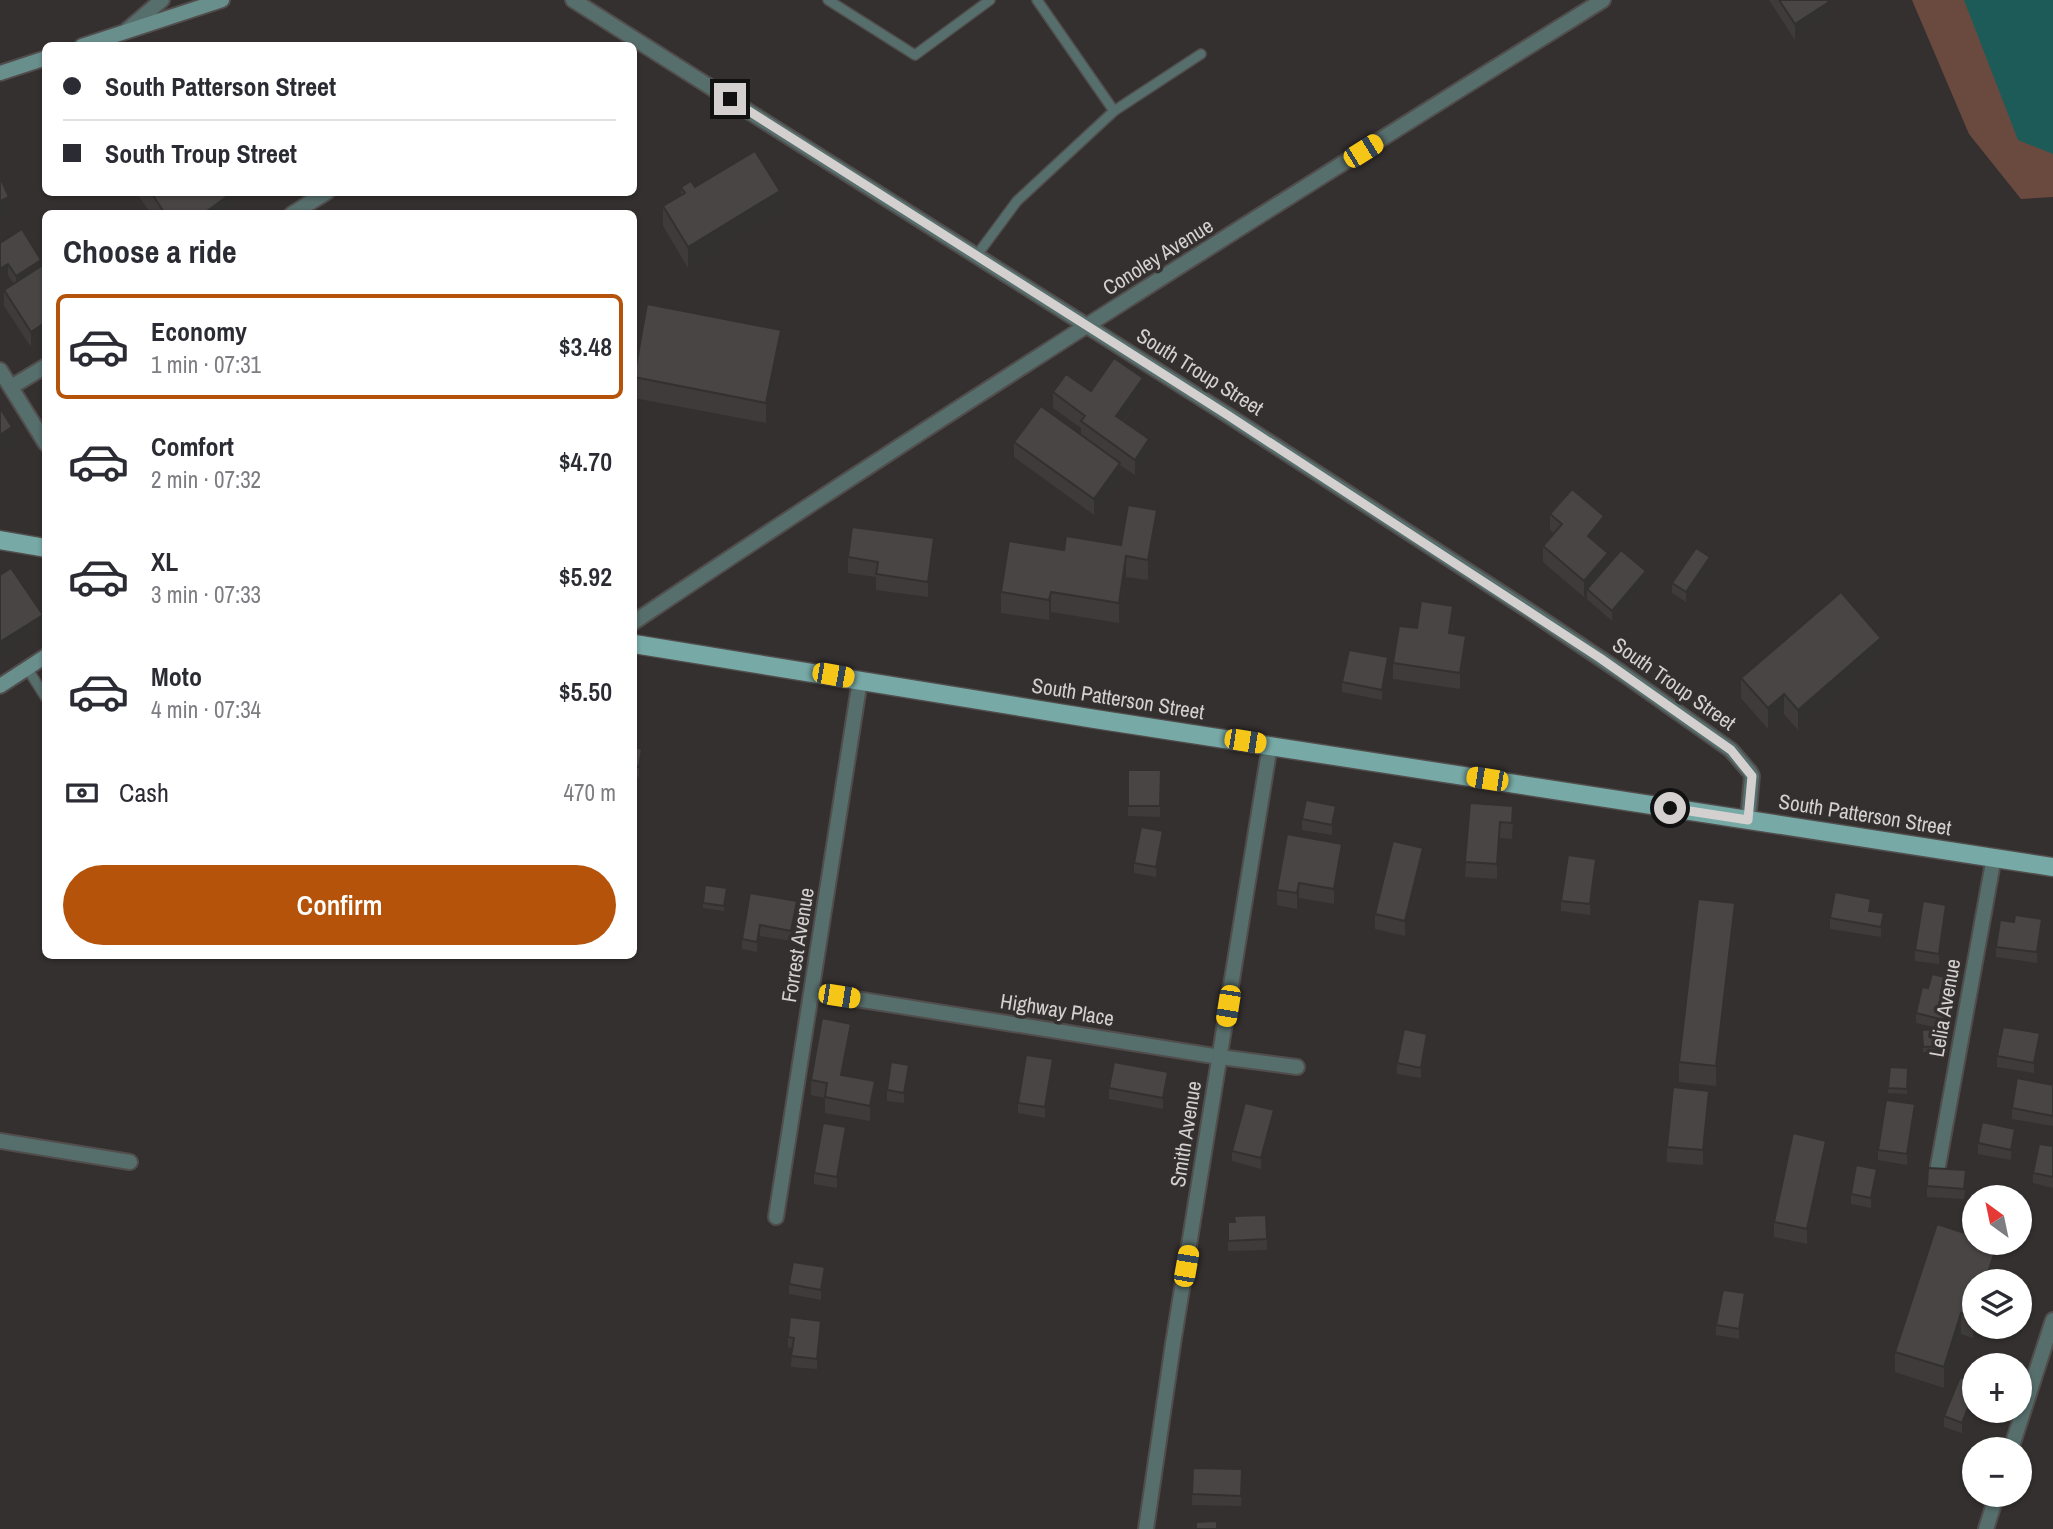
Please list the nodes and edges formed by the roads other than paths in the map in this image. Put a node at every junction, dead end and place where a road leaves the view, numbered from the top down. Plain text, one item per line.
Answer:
1 (162, 0) edge
2 (222, 0) edge
3 (573, 0) edge
4 (828, 0) edge
5 (990, 0) edge
6 (1037, 0) edge
7 (1603, 0) edge
8 (127, 30) junction
9 (93, 42) edge
10 (1201, 54) dead end
11 (42, 59) edge
12 (0, 73) edge
13 (1114, 111) junction
14 (321, 196) edge
15 (298, 210) edge
16 (977, 255) junction
17 (1088, 326) junction
18 (42, 368) edge
19 (0, 370) edge
20 (11, 387) junction
21 (42, 437) edge
22 (0, 540) edge
23 (42, 547) edge
24 (637, 620) edge
25 (637, 644) edge
26 (42, 659) edge
27 (27, 668) junction
28 (860, 680) junction
29 (0, 686) edge
30 (42, 692) edge
31 (1270, 745) junction
32 (1748, 820) junction
33 (1994, 857) junction
34 (2053, 867) edge
35 (812, 992) junction
36 (1220, 1058) junction
37 (1297, 1067) dead end
38 (0, 1141) edge
39 (131, 1162) dead end
40 (1938, 1166) edge
41 (776, 1217) dead end
42 (2053, 1320) edge
43 (2015, 1437) edge
44 (1993, 1507) edge
45 (1146, 1529) edge
46 (1986, 1529) edge

1 - 8 street
2 - 8 main road
3 - 16 street, South Troup Street
4 - 5 lane
6 - 13 lane
7 - 17 street, Conoley Avenue
8 - 9 main road
10 - 13 lane
11 - 12 main road
13 - 16 lane
14 - 15 street
16 - 17 street, South Troup Street
17 - 24 street, Conoley Avenue
17 - 32 street, South Troup Street
18 - 20 street
19 - 20 street
20 - 21 street
22 - 23 main road
25 - 28 main road, South Patterson Street
26 - 27 main road
27 - 29 main road
27 - 30 lane
28 - 31 main road, South Patterson Street
28 - 35 street, Forrest Avenue
31 - 32 main road, South Patterson Street
31 - 36 street, Smith Avenue
32 - 33 main road, South Patterson Street
33 - 34 main road, South Patterson Street
33 - 40 street, Lelia Avenue
35 - 36 street, Highway Place
35 - 41 street, Forrest Avenue
36 - 37 street, Highway Place
36 - 45 street, Smith Avenue
38 - 39 street
42 - 43 street
44 - 46 street

